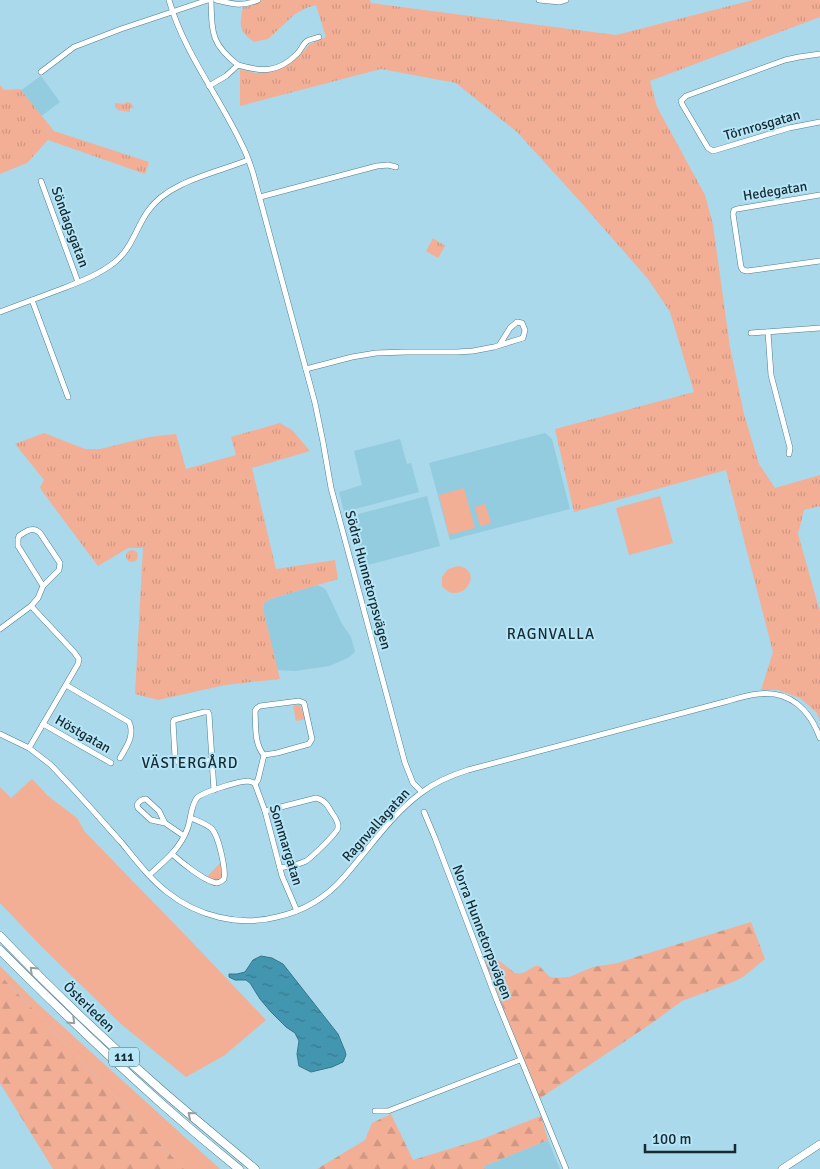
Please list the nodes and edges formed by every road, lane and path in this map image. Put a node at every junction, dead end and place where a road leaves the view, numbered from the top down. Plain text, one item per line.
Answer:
1 (169, 0) edge
2 (209, 0) edge
3 (216, 0) edge
4 (258, 0) edge
5 (539, 0) edge
6 (566, 0) edge
7 (173, 13) junction
8 (319, 37) dead end
9 (820, 54) edge
10 (238, 65) junction
11 (41, 72) dead end
12 (209, 86) junction
13 (820, 122) edge
14 (248, 160) junction
15 (396, 167) dead end
16 (41, 181) dead end
17 (820, 195) edge
18 (260, 197) junction
19 (820, 261) edge
20 (78, 282) junction
21 (32, 300) junction
22 (0, 312) edge
23 (820, 328) edge
24 (768, 332) junction
25 (751, 333) dead end
26 (500, 344) junction
27 (306, 369) junction
28 (68, 397) dead end
29 (790, 454) dead end
30 (43, 586) junction
31 (31, 606) junction
32 (1, 628) edge
33 (66, 685) junction
34 (43, 724) junction
35 (0, 734) edge
36 (820, 738) edge
37 (29, 748) junction
38 (264, 755) junction
39 (120, 758) dead end
40 (212, 760) junction
41 (111, 763) dead end
42 (255, 784) junction
43 (214, 790) junction
44 (422, 792) junction
45 (265, 811) junction
46 (424, 812) dead end
47 (191, 818) junction
48 (165, 823) junction
49 (184, 836) junction
50 (172, 854) junction
51 (280, 868) junction
52 (150, 875) junction
53 (297, 911) junction
54 (0, 936) edge
55 (0, 950) edge
56 (520, 1060) junction
57 (375, 1111) dead end
58 (214, 1134) junction
59 (820, 1144) edge
60 (239, 1169) edge
61 (256, 1169) edge
62 (263, 1169) edge
63 (566, 1169) edge
64 (782, 1169) edge

1 - 7 street, Södra Hunnetorpsvägen
2 - 7 street
2 - 10 street
3 - 4 street
5 - 6 street
7 - 11 street
7 - 12 street, Södra Hunnetorpsvägen
8 - 10 street
9 - 13 street, Törnrosgatan
10 - 12 street
12 - 14 street, Södra Hunnetorpsvägen
14 - 18 street, Södra Hunnetorpsvägen
14 - 20 street
15 - 18 street
16 - 20 street, Söndagsgatan
17 - 19 street, Hedegatan
18 - 27 street, Södra Hunnetorpsvägen
20 - 21 street
21 - 22 street
21 - 28 street
23 - 24 street
24 - 25 street
24 - 29 street
26 - 26 street
26 - 27 street
27 - 44 street, Södra Hunnetorpsvägen
30 - 30 street
30 - 31 street
31 - 32 street
31 - 33 street, Höstgatan
33 - 34 street, Höstgatan
33 - 39 street, Höstgatan
34 - 37 street, Höstgatan
34 - 41 street, Höstgatan
35 - 37 street, Ragnvallagatan
36 - 44 street, Ragnvallagatan
37 - 52 street, Ragnvallagatan
38 - 38 street
38 - 42 street
40 - 40 street
40 - 43 street
42 - 43 street
42 - 45 street, Sommargatan
43 - 47 street
44 - 53 street, Ragnvallagatan
45 - 51 street, Sommargatan
45 - 51 street
46 - 56 street, Norra Hunnetorpsvägen
47 - 49 street
47 - 50 street
48 - 48 street
48 - 49 street
49 - 50 street
50 - 52 street
51 - 53 street, Sommargatan
52 - 53 street, Ragnvallagatan
58 -> 54 main road, Österleden / 111
55 -> 60 main road, Österleden / 111
56 - 57 street
56 - 63 street, Norra Hunnetorpsvägen
58 - 61 main road, Österleden / 111
58 - 62 main road
59 - 64 street

